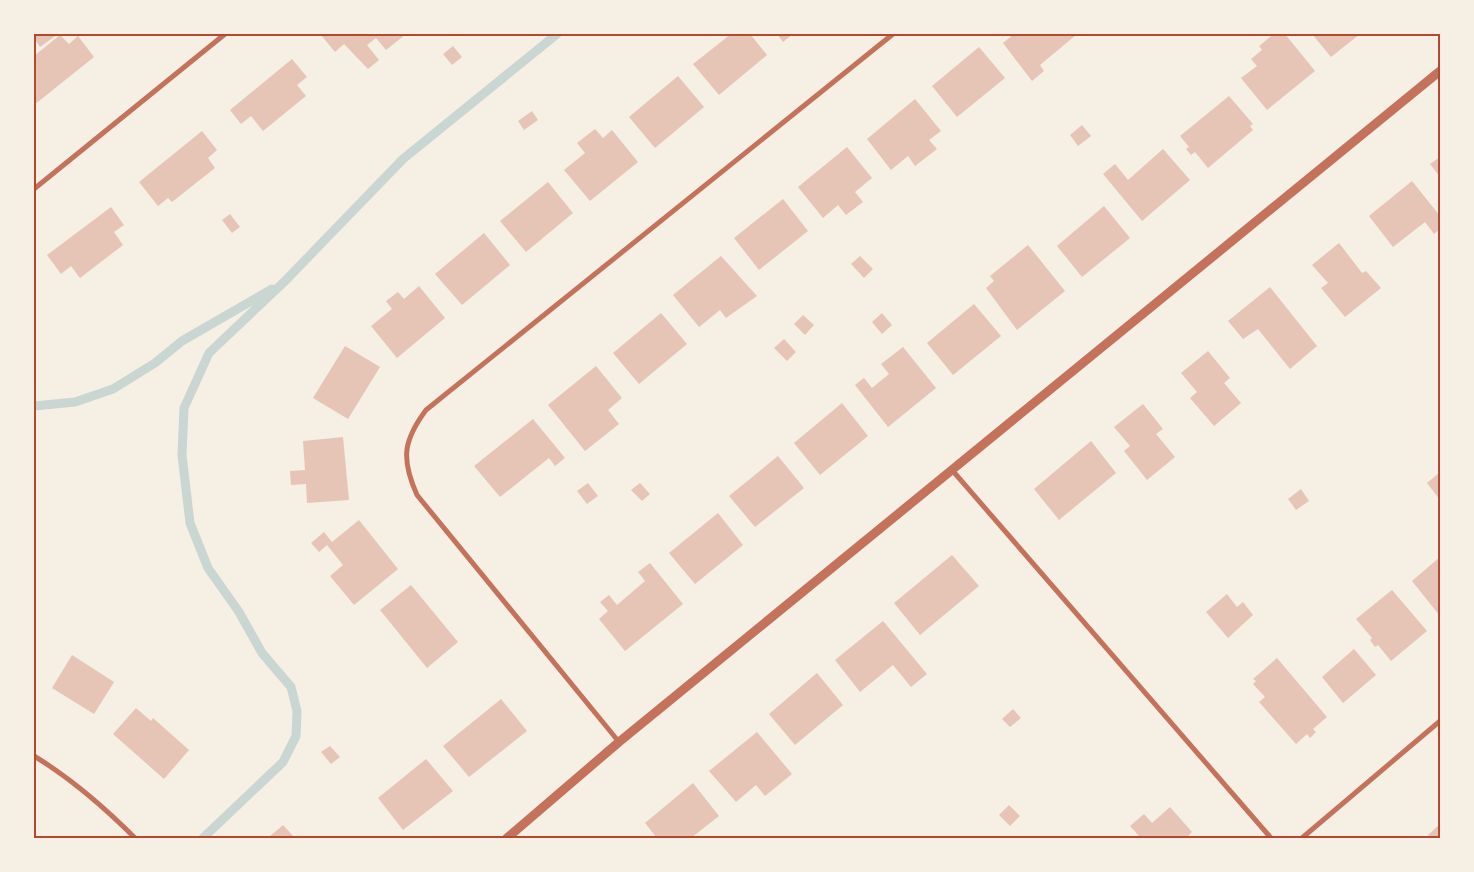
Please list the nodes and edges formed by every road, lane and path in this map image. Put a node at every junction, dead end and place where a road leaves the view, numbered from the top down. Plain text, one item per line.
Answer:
1 (225, 34) edge
2 (893, 34) edge
3 (1440, 71) edge
4 (34, 189) edge
5 (952, 470) junction
6 (1440, 721) edge
7 (619, 742) junction
8 (34, 756) edge
9 (135, 838) edge
10 (507, 838) edge
11 (1272, 838) edge
12 (1302, 838) edge

1 - 4 street
2 - 7 street
3 - 5 street
5 - 7 street
5 - 11 street
6 - 12 street
7 - 10 street
8 - 9 street

